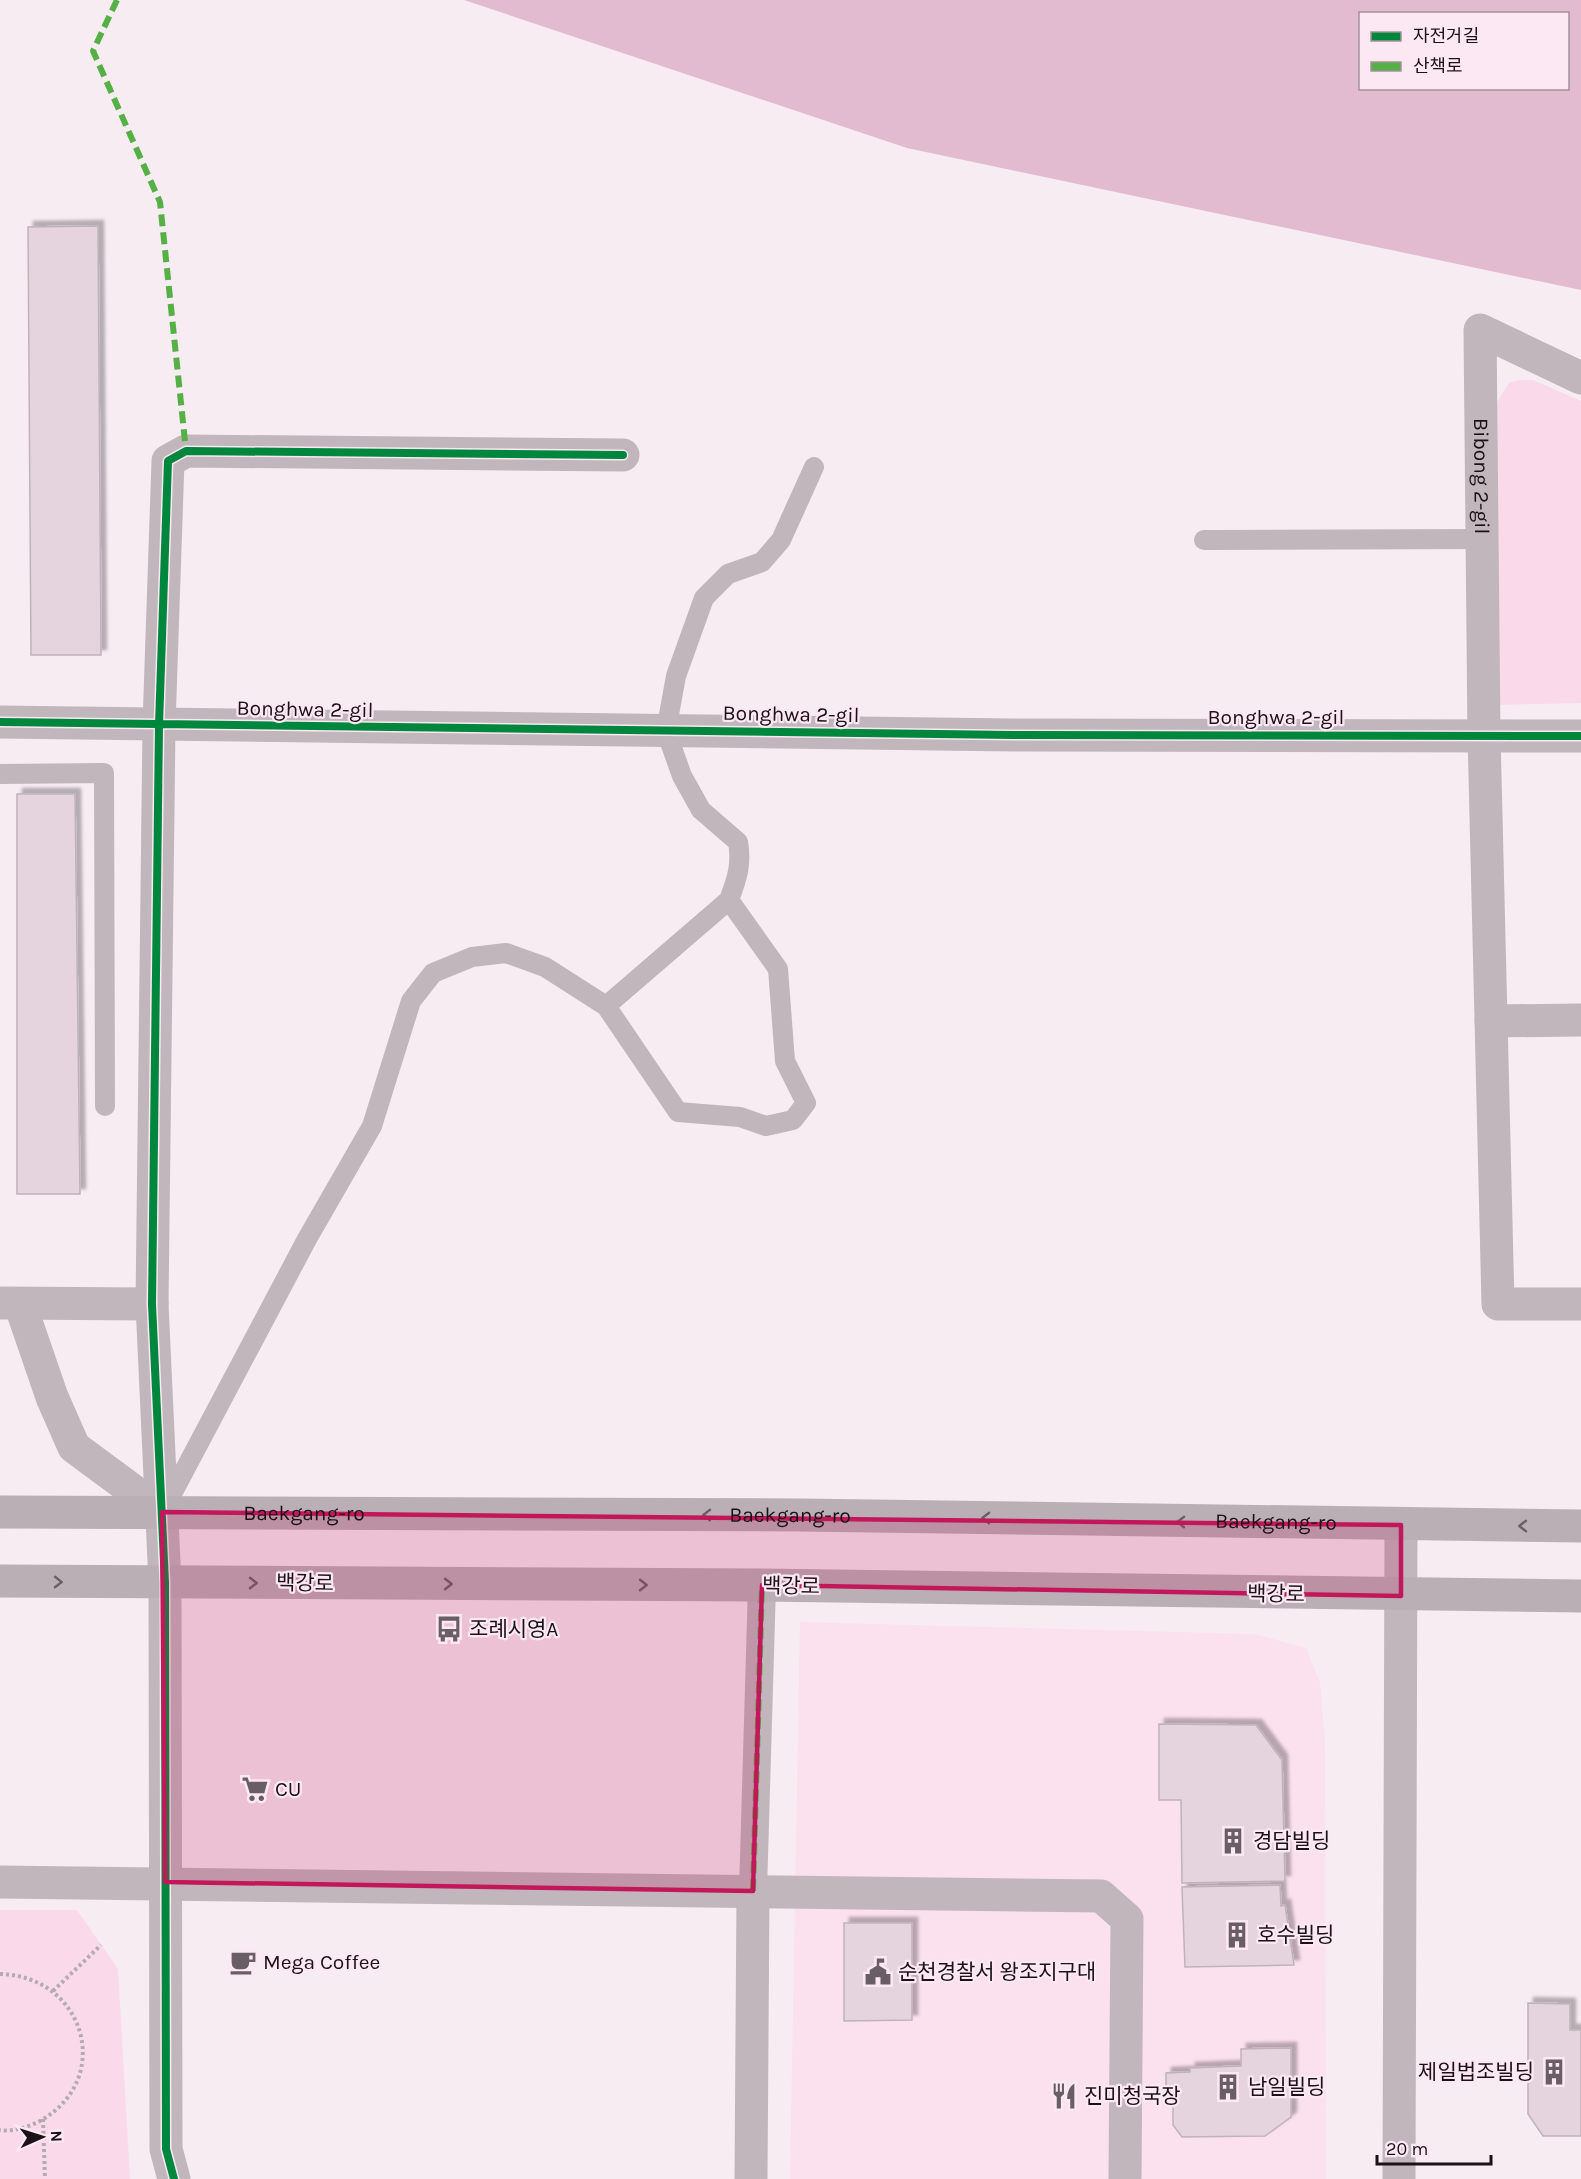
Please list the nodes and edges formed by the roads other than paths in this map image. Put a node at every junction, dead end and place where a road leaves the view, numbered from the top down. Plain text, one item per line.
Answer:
1 (1581, 378) edge
2 (623, 455) dead end
3 (814, 466) dead end
4 (1204, 540) dead end
5 (1482, 540) junction
6 (0, 722) edge
7 (159, 725) junction
8 (666, 731) junction
9 (1484, 735) junction
10 (1581, 736) edge
11 (0, 774) edge
12 (729, 900) junction
13 (606, 1006) junction
14 (1581, 1020) edge
15 (1491, 1021) junction
16 (105, 1106) dead end
17 (10, 1303) edge
18 (152, 1304) junction
19 (1581, 1304) edge
20 (0, 1512) edge
21 (162, 1512) junction
22 (1401, 1525) junction
23 (1581, 1526) edge
24 (0, 1581) edge
25 (165, 1583) junction
26 (762, 1586) junction
27 (1401, 1596) junction
28 (1581, 1596) edge
29 (0, 1882) edge
30 (165, 1882) junction
31 (753, 1891) junction
32 (174, 2179) edge
33 (751, 2179) edge
34 (1125, 2179) edge
35 (1399, 2179) edge

1 - 5 street, Bibong 2-gil
2 - 7 street
3 - 8 lane
4 - 5 lane
5 - 9 street, Bibong 2-gil
6 - 7 street, Bonghwa 2-gil
7 - 8 street, Bonghwa 2-gil
7 - 18 street
8 - 9 street, Bonghwa 2-gil
8 - 12 lane
9 - 10 street, Bonghwa 2-gil
9 - 15 street, Bibong 2-gil
11 - 16 lane
12 - 13 lane
12 - 13 lane
13 - 21 lane
14 - 15 street
15 - 19 street, Bibong 2-gil
17 - 18 street
17 - 21 street
18 - 21 street
20 - 21 main road, Baekgang-ro
22 -> 21 main road, Baekgang-ro
21 - 25 street
23 -> 22 main road, Baekgang-ro
22 - 27 street
24 -> 25 main road, 백강로
25 -> 26 main road, 백강로
25 - 30 street
26 - 27 main road, 백강로
26 - 31 street
27 - 28 main road, 백강로
27 - 35 street
29 - 30 street
30 - 31 street
30 - 32 street
31 - 33 street
31 - 34 street

